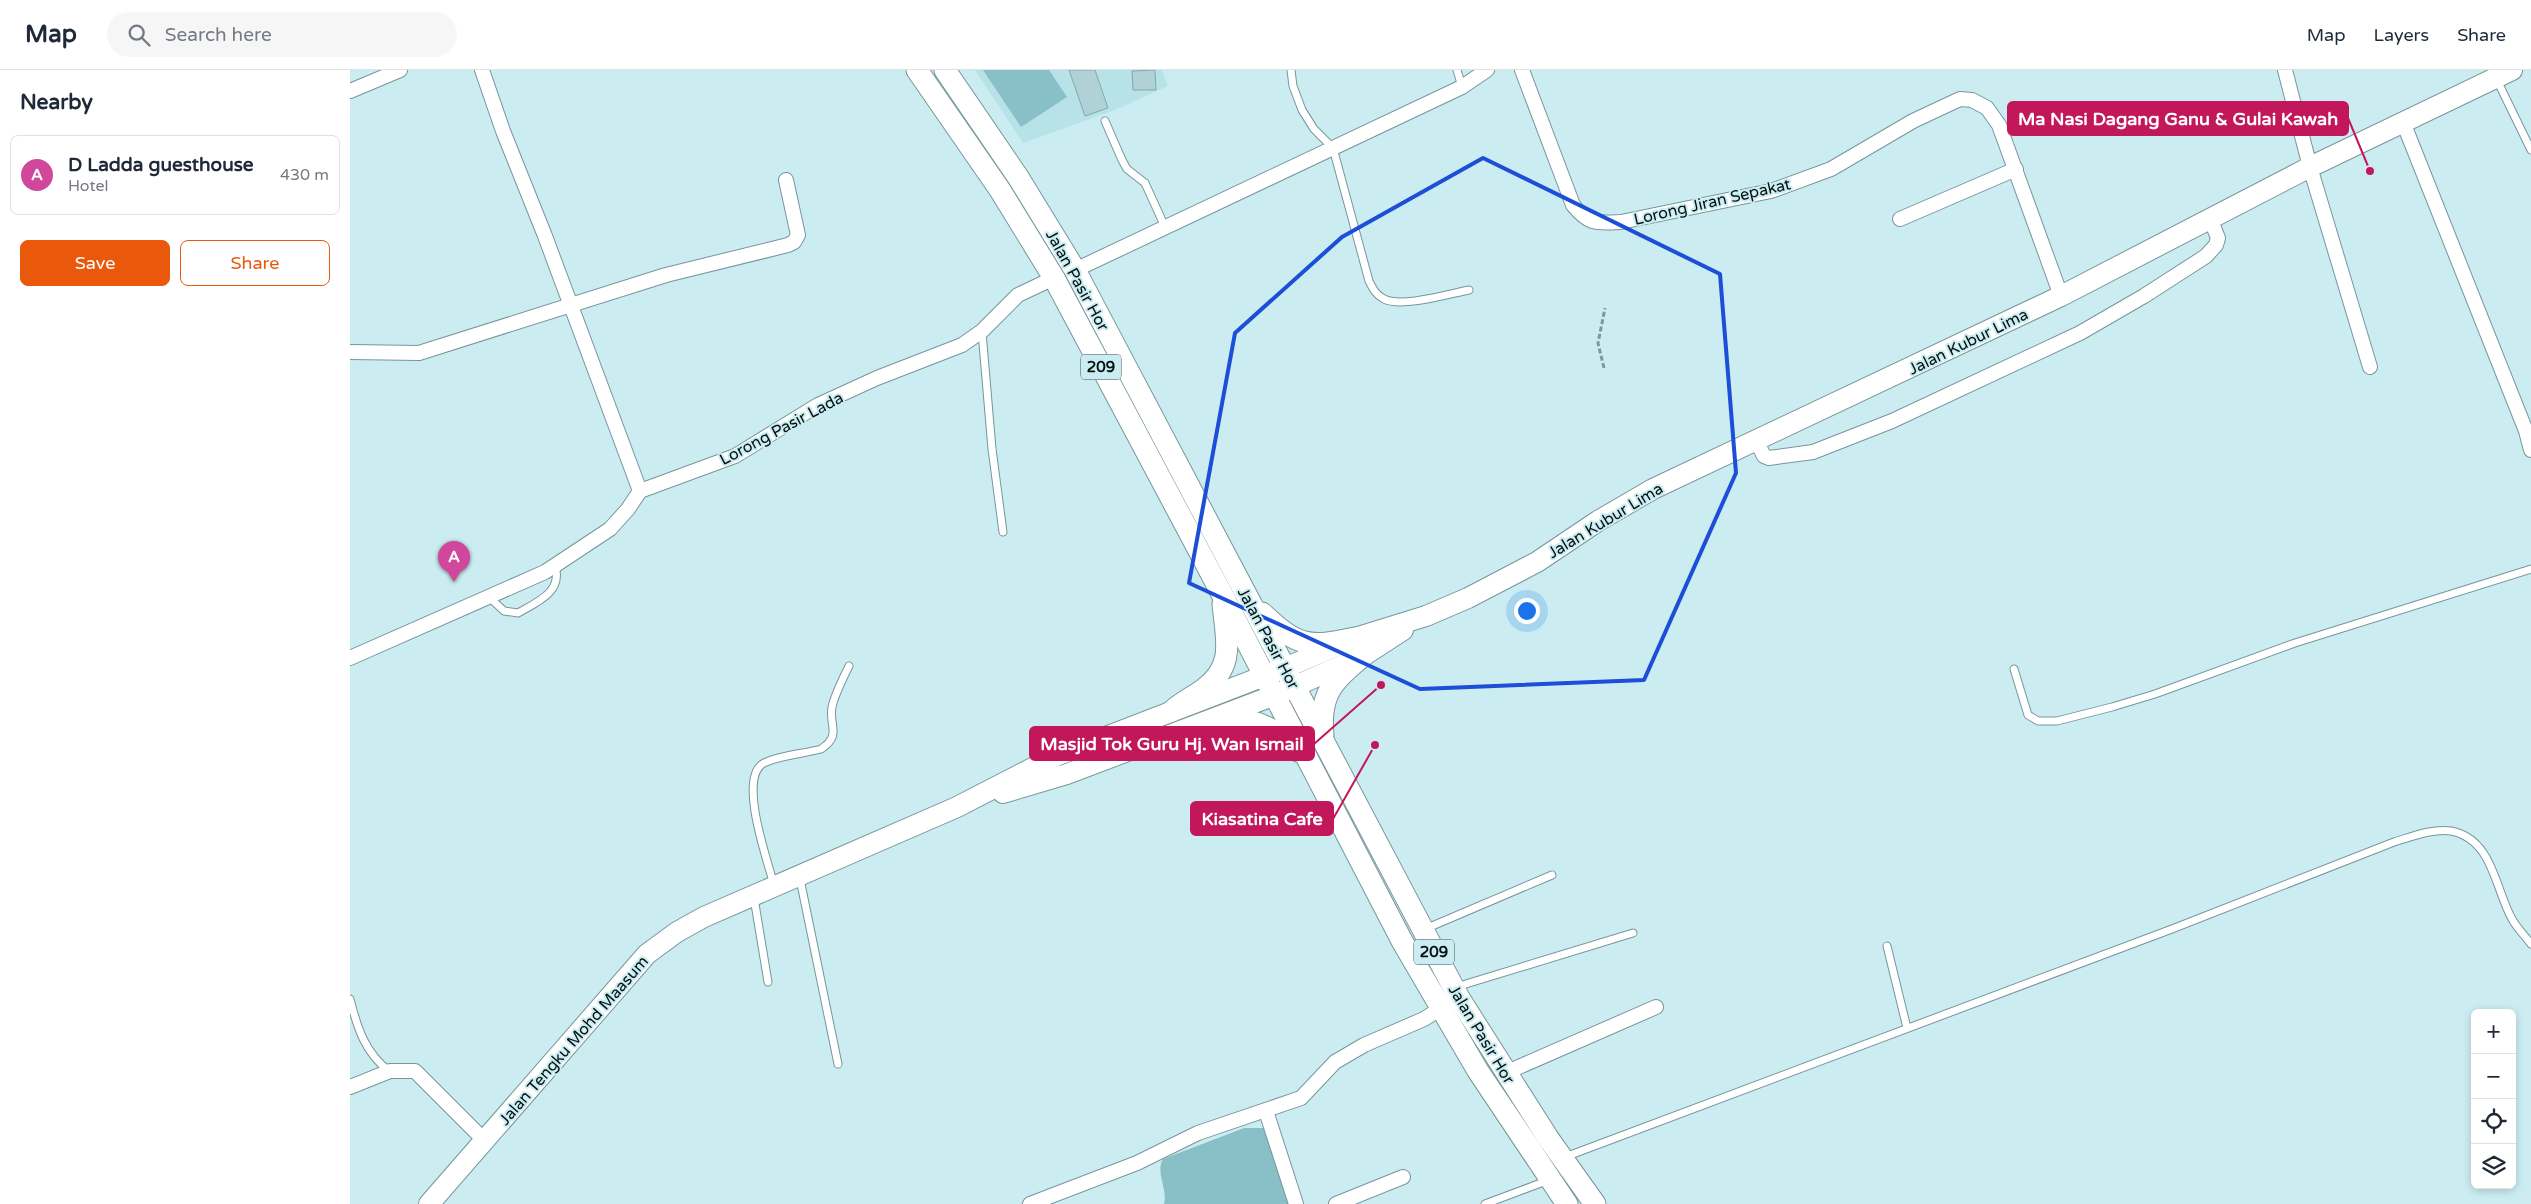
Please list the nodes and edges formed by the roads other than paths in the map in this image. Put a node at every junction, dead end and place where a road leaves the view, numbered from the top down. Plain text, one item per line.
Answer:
1 (400, 70) edge
2 (482, 70) edge
3 (917, 70) edge
4 (945, 70) edge
5 (1291, 70) edge
6 (1456, 70) edge
7 (1487, 70) edge
8 (1522, 70) edge
9 (2285, 70) edge
10 (2504, 74) edge
11 (1462, 87) junction
12 (350, 91) edge
13 (1105, 121) dead end
14 (2403, 122) junction
15 (1333, 148) junction
16 (2531, 150) edge
17 (2310, 166) junction
18 (2016, 169) junction
19 (786, 180) dead end
20 (2210, 218) junction
21 (1900, 219) dead end
22 (1165, 227) junction
23 (1075, 270) junction
24 (1054, 278) junction
25 (1469, 290) dead end
26 (2061, 296) junction
27 (572, 306) junction
28 (982, 331) junction
29 (350, 352) edge
30 (2370, 367) dead end
31 (2528, 430) edge
32 (1756, 440) junction
33 (2531, 450) edge
34 (640, 491) junction
35 (1003, 532) dead end
36 (555, 566) junction
37 (2531, 569) edge
38 (1222, 594) junction
39 (488, 596) junction
40 (1250, 600) junction
41 (1359, 647) junction
42 (350, 658) edge
43 (849, 666) dead end
44 (2014, 669) dead end
45 (1265, 676) junction
46 (1290, 677) junction
47 (1275, 695) junction
48 (1172, 711) junction
49 (1187, 730) junction
50 (1324, 742) junction
51 (1306, 758) junction
52 (957, 807) junction
53 (799, 874) junction
54 (1552, 876) dead end
55 (774, 886) junction
56 (754, 894) junction
57 (1422, 930) junction
58 (1633, 933) dead end
59 (2531, 944) edge
60 (1887, 946) dead end
61 (768, 982) dead end
62 (1454, 988) junction
63 (350, 999) edge
64 (1656, 1007) dead end
65 (1440, 1009) junction
66 (1907, 1028) junction
67 (838, 1064) dead end
68 (390, 1071) junction
69 (1505, 1073) junction
70 (350, 1087) edge
71 (1266, 1111) junction
72 (485, 1141) junction
73 (1562, 1158) junction
74 (1403, 1177) dead end
75 (1550, 1180) junction
76 (429, 1204) edge
77 (1030, 1204) edge
78 (1296, 1204) edge
79 (1336, 1204) edge
80 (1485, 1204) edge
81 (1567, 1204) edge
82 (1595, 1204) edge

1 - 12 street
2 - 27 street
3 - 24 main road, Jalan Pasir Hor / 209
4 - 23 main road, Jalan Pasir Hor / 209
5 - 15 lane
6 - 11 lane
7 - 11 street
8 - 18 street, Lorong Jiran Sepakat
9 - 17 street
10 - 14 main road, Jalan Kubur Lima
10 - 16 lane
11 - 15 street
13 - 22 lane
14 - 17 main road, Jalan Kubur Lima
14 - 31 street
15 - 22 street
15 - 25 lane
17 - 20 main road, Jalan Kubur Lima
17 - 30 street
18 - 21 street
18 - 26 street, Lorong Jiran Sepakat
19 - 27 street
20 - 26 main road, Jalan Kubur Lima
20 - 32 street
22 - 23 street
23 - 40 main road, Jalan Pasir Hor / 209
24 - 28 street, Lorong Pasir Lada
24 - 38 main road, Jalan Pasir Hor / 209
26 - 32 main road, Jalan Kubur Lima
27 - 29 street
27 - 34 street
28 - 34 street, Lorong Pasir Lada
28 - 35 lane
31 - 33 street
32 - 41 main road, Jalan Kubur Lima
34 - 36 street
36 - 39 street
36 - 39 lane
37 - 44 lane
38 - 45 main road, Jalan Pasir Hor / 209
38 - 48 main road
39 - 42 street
40 - 41 main road
40 - 46 main road, Jalan Pasir Hor / 209
41 - 46 main road, Jalan Kubur Lima
41 - 50 main road
43 - 55 lane
45 - 46 main road, Jalan Tengku Mohd Maasum
45 - 47 main road, Jalan Pasir Hor / 209
45 - 48 main road, Jalan Tengku Mohd Maasum
46 - 47 main road, Jalan Tengku Mohd Maasum
46 - 50 main road, Jalan Pasir Hor / 209
47 - 49 main road, Jalan Tengku Mohd Maasum
47 - 51 main road, Jalan Pasir Hor / 209
48 - 52 main road, Jalan Tengku Mohd Maasum
49 - 51 main road
49 - 52 main road, Jalan Tengku Mohd Maasum
50 - 57 main road, Jalan Pasir Hor / 209
51 - 65 main road, Jalan Pasir Hor / 209
52 - 53 main road, Jalan Tengku Mohd Maasum
53 - 55 main road, Jalan Tengku Mohd Maasum
53 - 67 lane
54 - 57 lane
55 - 56 main road, Jalan Tengku Mohd Maasum
56 - 61 lane
56 - 72 main road, Jalan Tengku Mohd Maasum
57 - 62 main road, Jalan Pasir Hor / 209
58 - 62 lane
59 - 66 lane
60 - 66 lane
62 - 69 main road, Jalan Pasir Hor / 209
63 - 68 lane
64 - 69 street
65 - 71 street
65 - 75 main road, Jalan Pasir Hor / 209
66 - 73 lane
68 - 70 street
68 - 72 street
69 - 73 main road, Jalan Pasir Hor / 209
71 - 77 street
71 - 78 street
72 - 76 main road, Jalan Tengku Mohd Maasum
73 - 82 main road, Jalan Pasir Hor / 209
74 - 79 street
75 - 80 lane
75 - 81 main road, Jalan Pasir Hor / 209

